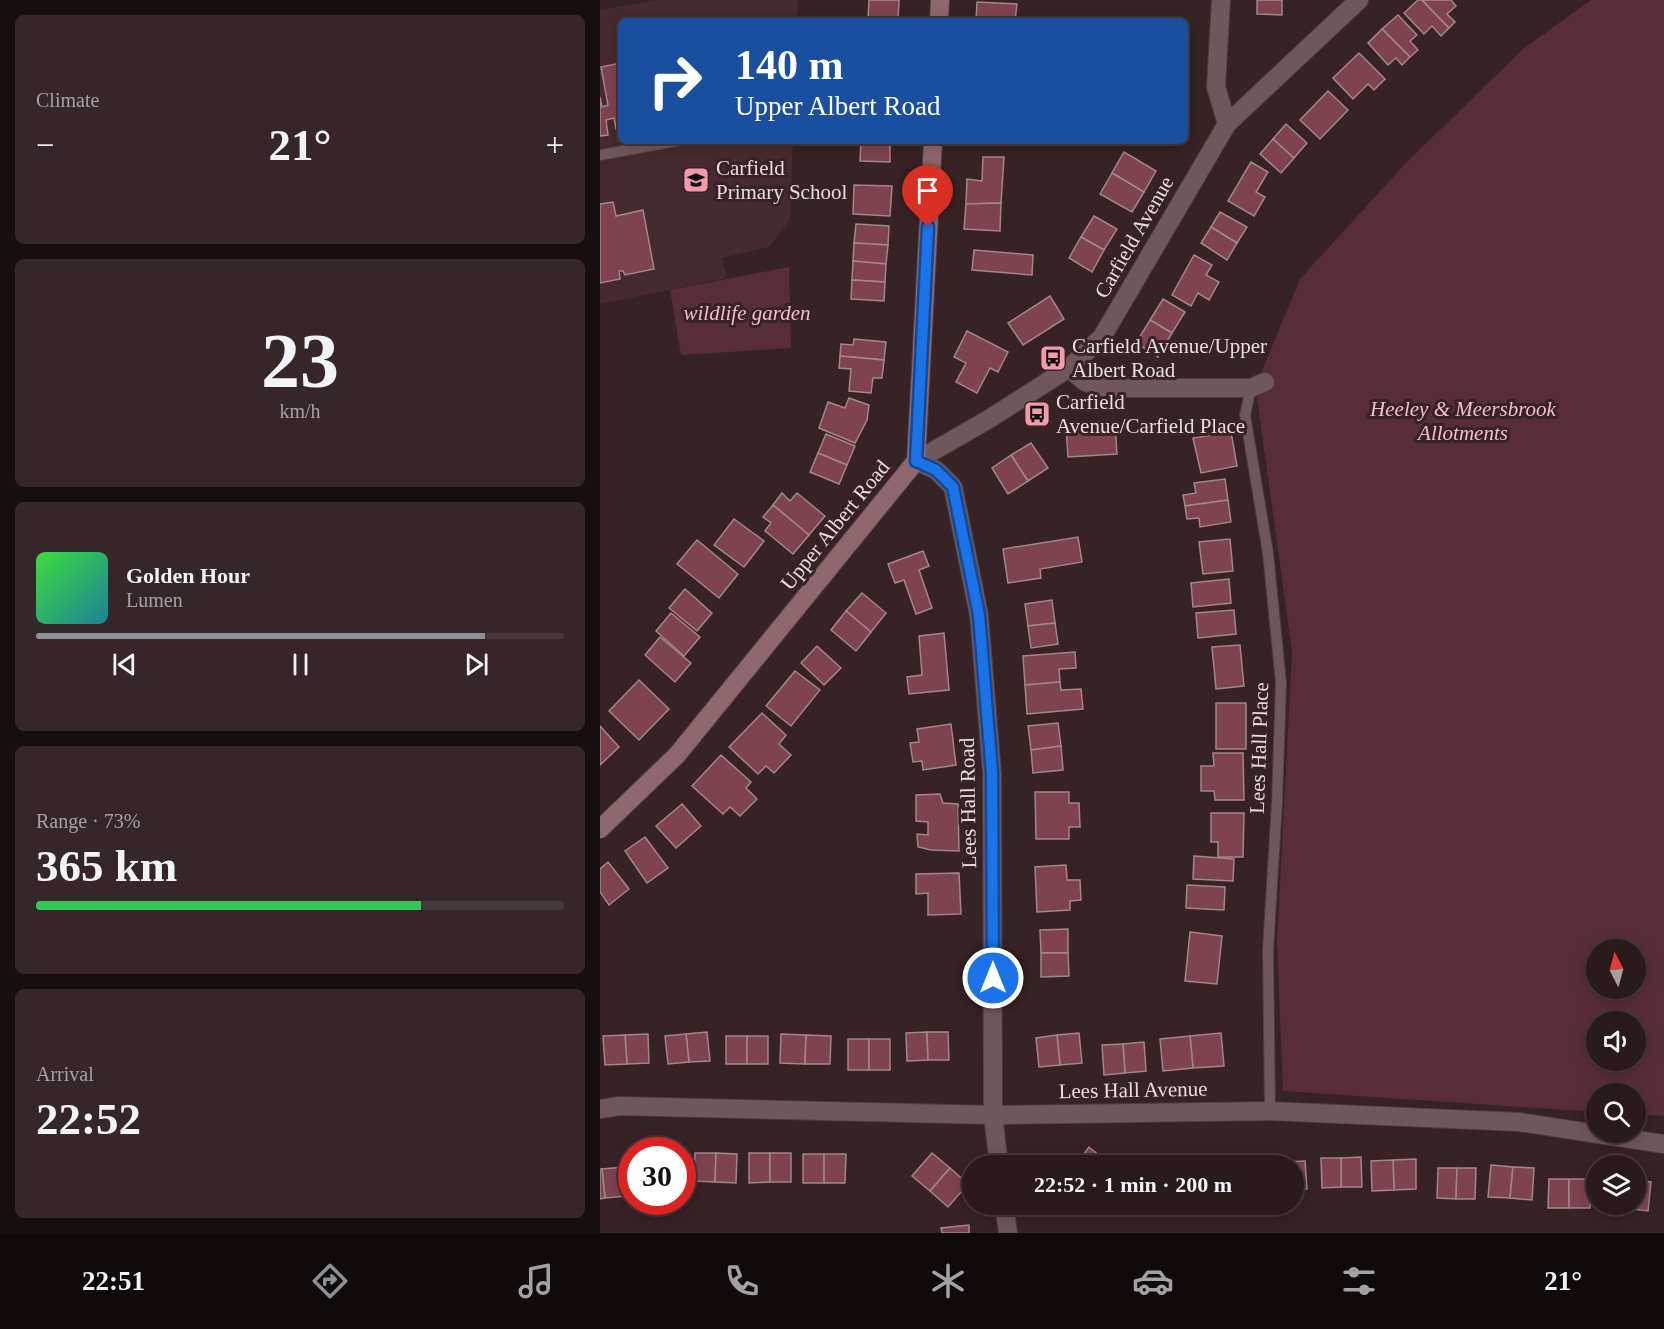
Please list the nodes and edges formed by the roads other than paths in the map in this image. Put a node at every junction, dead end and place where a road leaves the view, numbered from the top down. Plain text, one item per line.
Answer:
1 (940, 0) edge
2 (1221, 0) edge
3 (1359, 0) edge
4 (939, 18) edge
5 (1227, 124) junction
6 (660, 144) edge
7 (933, 144) edge
8 (600, 155) edge
9 (1069, 368) junction
10 (1258, 385) joint
11 (916, 461) junction
12 (600, 829) edge
13 (600, 1108) edge
14 (1270, 1111) junction
15 (993, 1114) junction
16 (1664, 1144) edge
17 (998, 1155) edge
18 (1006, 1215) edge
19 (1008, 1233) edge

1 - 4 street
2 - 5 street
3 - 5 street, Carfield Avenue
5 - 9 street, Carfield Avenue
6 - 8 lane
7 - 11 street, Upper Albert Road
9 - 10 street
9 - 11 street, Carfield Avenue
10 - 14 lane, Lees Hall Place
11 - 12 street, Upper Albert Road
11 - 15 street, Lees Hall Road
13 - 15 street, Lees Hall Avenue
14 - 15 street, Lees Hall Avenue
14 - 16 street, Lees Hall Avenue
15 - 17 street, Lees Hall Road
18 - 19 street

